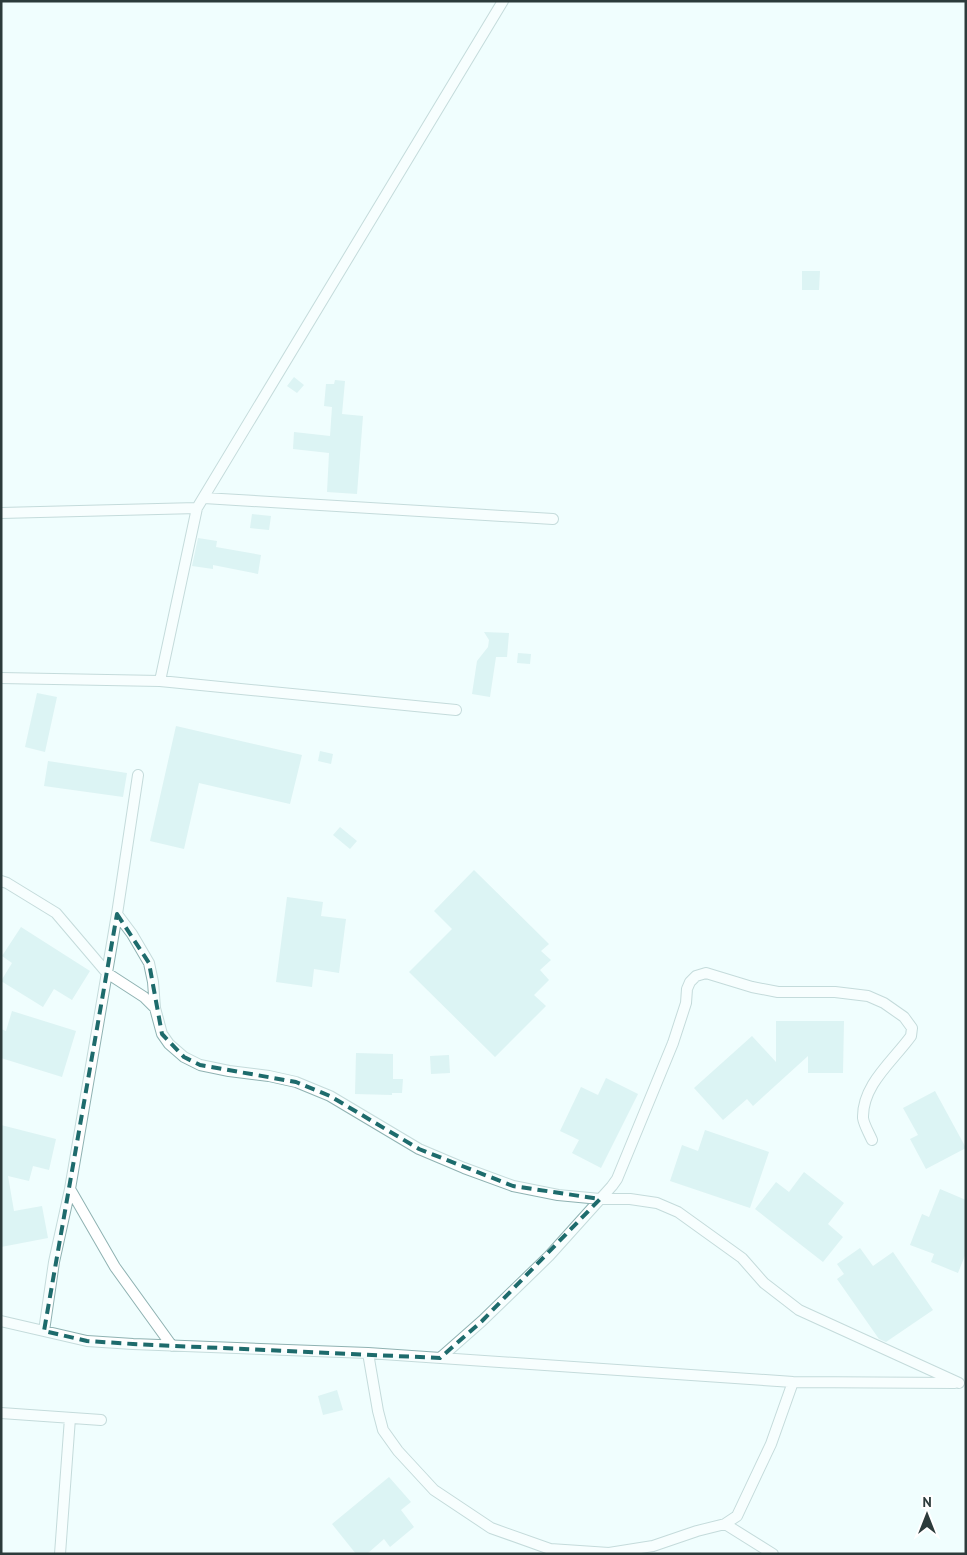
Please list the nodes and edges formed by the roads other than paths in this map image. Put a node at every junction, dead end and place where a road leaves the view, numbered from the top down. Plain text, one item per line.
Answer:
1 (503, 1) edge
2 (204, 498) junction
3 (197, 508) junction
4 (1, 513) edge
5 (553, 519) dead end
6 (1, 678) edge
7 (160, 681) junction
8 (456, 710) dead end
9 (138, 775) dead end
10 (1, 881) edge
11 (117, 914) junction
12 (107, 973) junction
13 (155, 1008) junction
14 (872, 1140) dead end
15 (70, 1189) junction
16 (600, 1199) junction
17 (1, 1321) edge
18 (44, 1331) junction
19 (172, 1346) junction
20 (368, 1353) junction
21 (440, 1358) junction
22 (793, 1382) junction
23 (962, 1383) edge
24 (1, 1413) edge
25 (70, 1418) junction
26 (101, 1420) dead end
27 (725, 1524) junction
28 (609, 1553) edge
29 (60, 1554) edge
30 (773, 1554) edge

1 - 2 street
2 - 3 street
2 - 5 street
3 - 4 street
3 - 7 street
6 - 7 street
7 - 8 street
9 - 11 street
10 - 12 street
11 - 12 street
11 - 13 street
12 - 13 street
12 - 15 street
13 - 16 street
14 - 16 street
15 - 18 street
15 - 19 street
16 - 21 street
16 - 23 street
17 - 18 street
18 - 19 street
19 - 20 street
20 - 21 street
20 - 28 street
21 - 22 street
22 - 23 street
22 - 27 street
24 - 25 street
25 - 26 street
25 - 29 street
27 - 28 street
27 - 30 street

